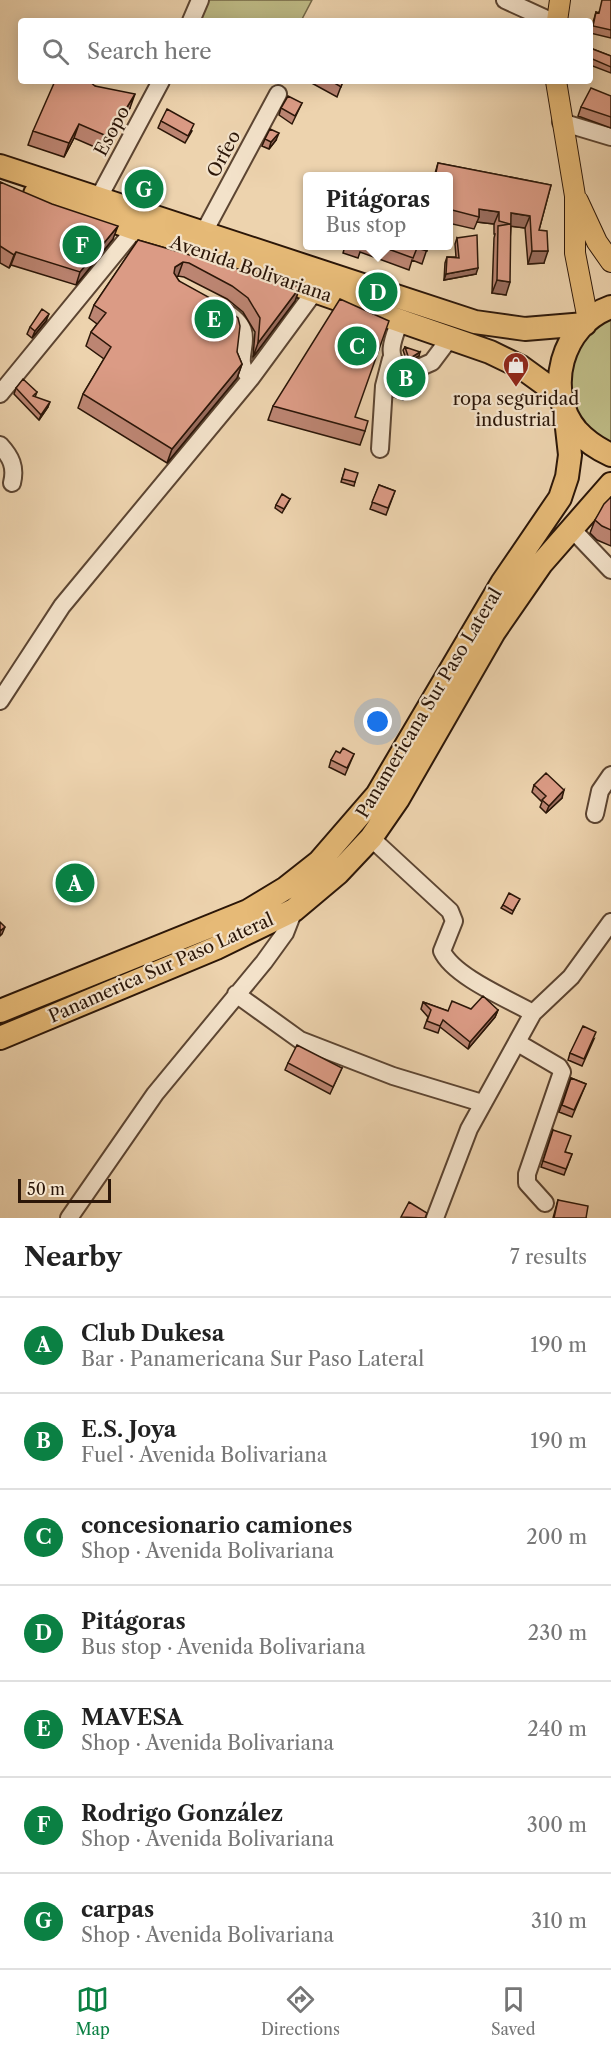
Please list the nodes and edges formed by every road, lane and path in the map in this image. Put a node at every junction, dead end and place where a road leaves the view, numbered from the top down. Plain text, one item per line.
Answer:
1 (200, 0) edge
2 (505, 0) edge
3 (560, 0) edge
4 (192, 18) edge
5 (544, 18) edge
6 (557, 18) edge
7 (159, 84) edge
8 (556, 84) edge
9 (278, 94) dead end
10 (561, 122) junction
11 (611, 137) edge
12 (0, 166) edge
13 (0, 182) edge
14 (575, 196) junction
15 (98, 199) junction
16 (135, 229) junction
17 (204, 232) junction
18 (611, 262) edge
19 (315, 291) junction
20 (207, 302) edge
21 (611, 307) edge
22 (400, 320) junction
23 (586, 322) junction
24 (450, 338) junction
25 (401, 365) junction
26 (251, 378) junction
27 (0, 394) edge
28 (563, 403) junction
29 (0, 446) edge
30 (380, 448) dead end
31 (611, 455) edge
32 (12, 483) dead end
33 (611, 484) edge
34 (571, 528) junction
35 (611, 570) edge
36 (0, 701) edge
37 (611, 775) edge
38 (595, 814) dead end
39 (371, 837) junction
40 (294, 910) junction
41 (611, 922) edge
42 (236, 994) junction
43 (0, 1011) edge
44 (533, 1013) junction
45 (0, 1038) edge
46 (518, 1043) junction
47 (482, 1103) junction
48 (545, 1203) dead end
49 (69, 1218) edge
50 (435, 1218) edge

1 - 4 street
2 - 5 street
3 - 6 main road
7 - 15 street, Esopo
8 - 10 main road
9 - 17 street, Orfeo
10 - 11 street
10 - 14 main road
12 - 15 highway, Avenida Bolivariana
13 - 16 highway, Avenida Bolivariana
14 - 18 main road
14 - 23 main road
15 - 17 highway, Avenida Bolivariana
16 - 19 highway, Avenida Bolivariana
16 - 27 street
17 - 23 highway, Avenida Bolivariana
19 - 22 highway, Avenida Bolivariana
19 - 26 street
20 - 26 street
21 - 23 highway
22 - 24 highway, Avenida Bolivariana
22 - 25 street
23 - 28 highway, Panamericana Sur Paso Lateral
24 - 25 street
24 - 28 highway, Avenida Bolivariana
25 - 30 street
26 - 36 street
28 - 31 highway
28 - 43 highway, Panamericana Sur Paso Lateral
29 - 32 street
33 - 34 highway, Panamerica Sur Paso Lateral
34 - 35 street
34 - 39 highway, Panamerica Sur Paso Lateral
37 - 38 street
39 - 40 highway, Panamerica Sur Paso Lateral
39 - 44 street
40 - 42 street
40 - 45 highway, Panamerica Sur Paso Lateral
41 - 44 street
42 - 47 street
42 - 49 street
44 - 46 street
46 - 47 street
46 - 48 street
47 - 50 street

